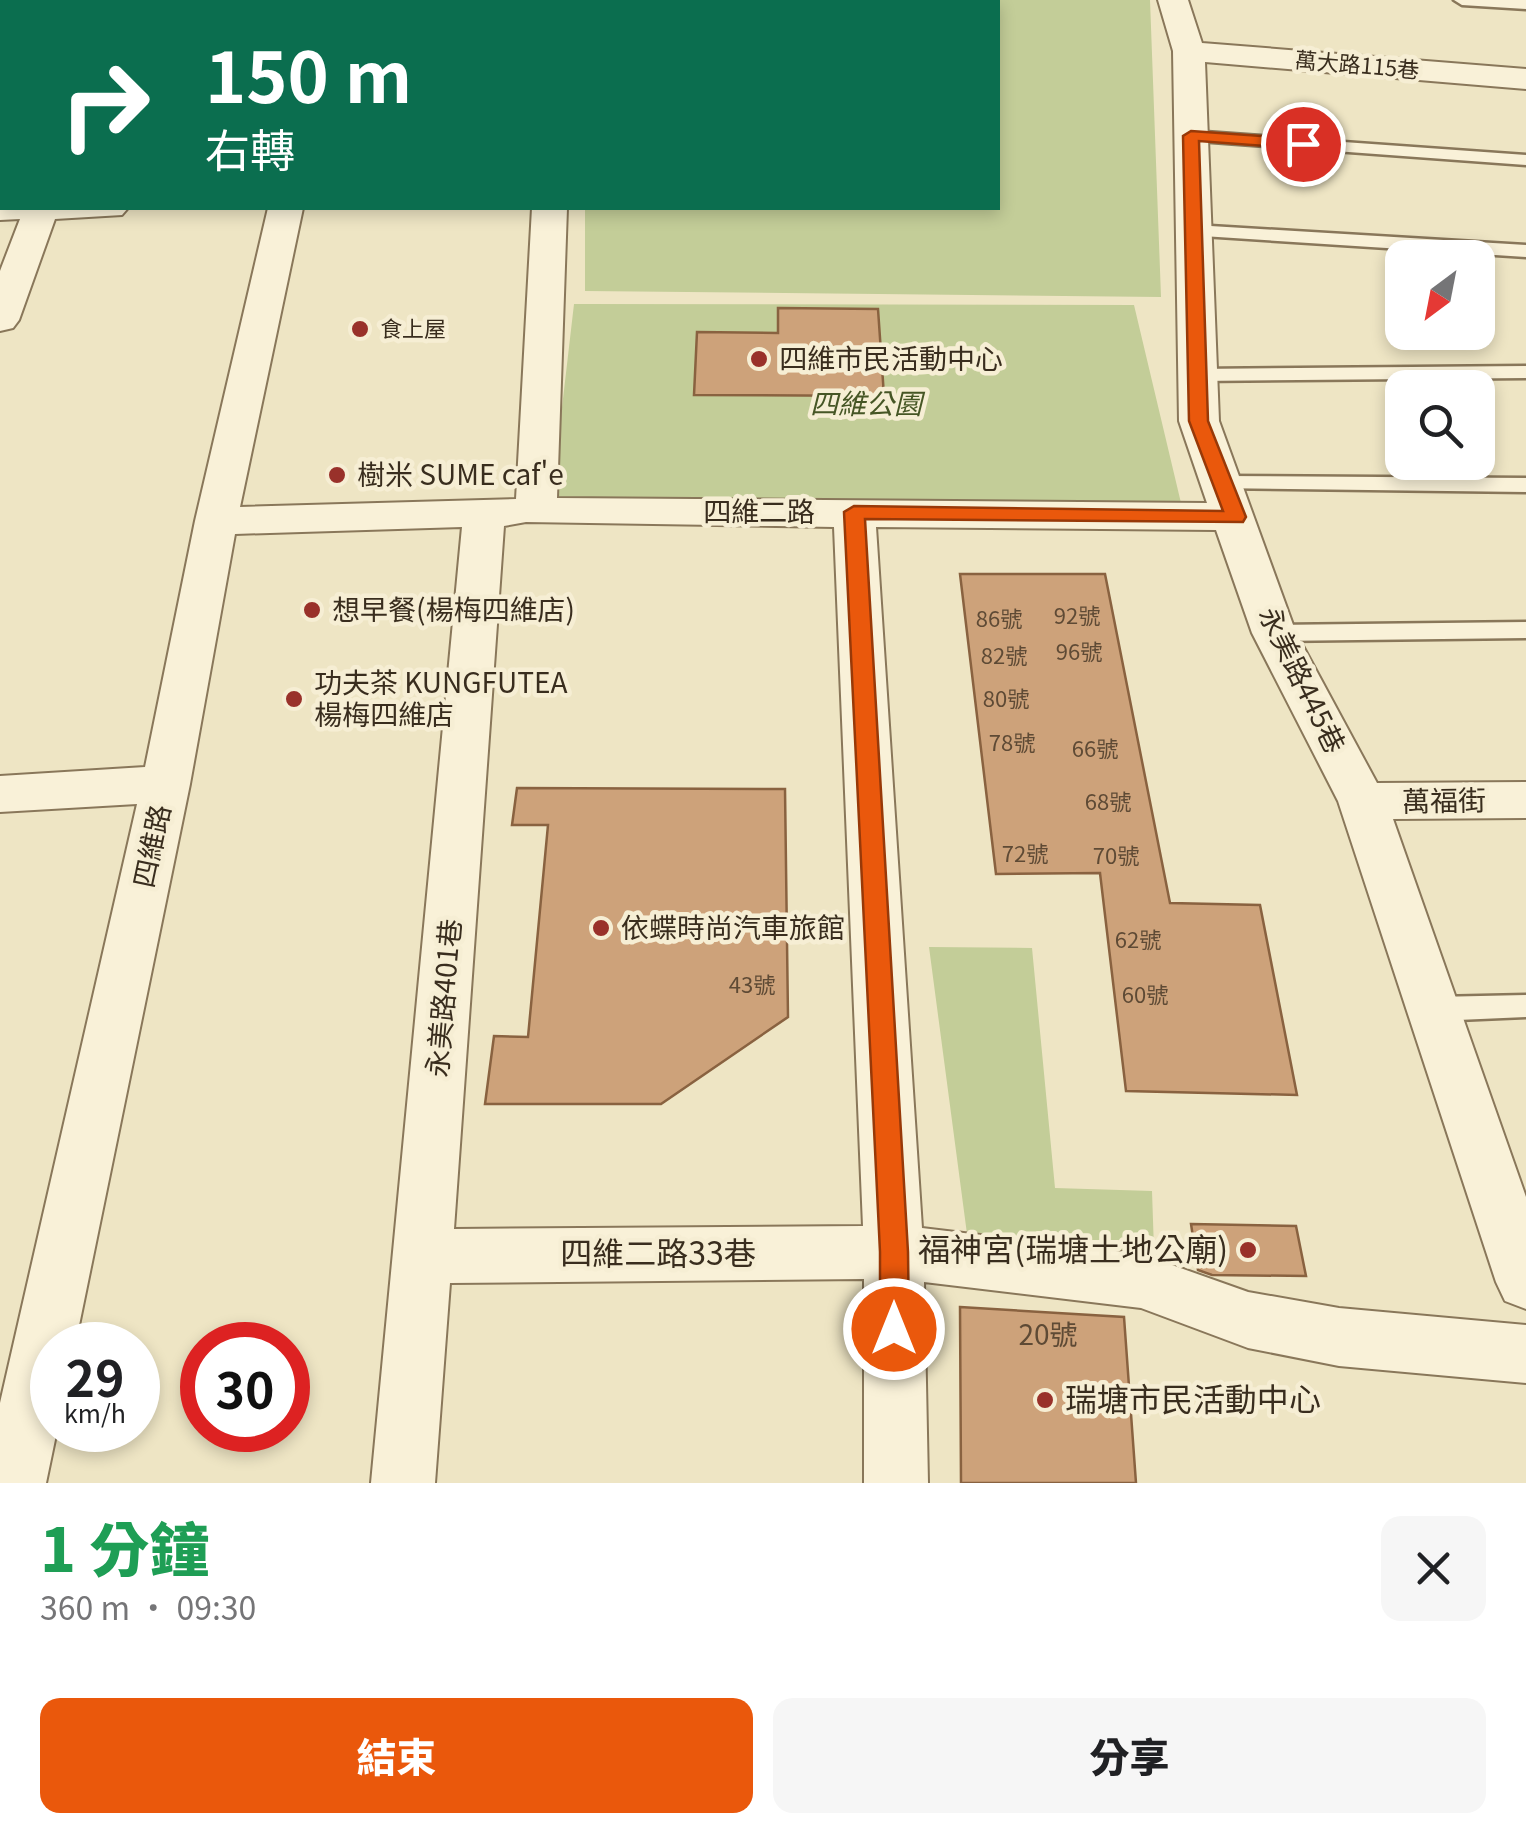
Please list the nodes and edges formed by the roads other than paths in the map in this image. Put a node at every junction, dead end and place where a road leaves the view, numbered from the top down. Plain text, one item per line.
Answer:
1 (1173, 0) edge
2 (1462, 0) edge
3 (1526, 4) edge
4 (1189, 50) junction
5 (1526, 80) edge
6 (1191, 136) junction
7 (1526, 160) edge
8 (40, 210) edge
9 (285, 210) edge
10 (550, 210) edge
11 (1194, 231) junction
12 (1526, 251) edge
13 (0, 320) edge
14 (1526, 372) edge
15 (1197, 375) junction
16 (1526, 485) edge
17 (1229, 500) junction
18 (536, 511) junction
19 (484, 512) junction
20 (854, 512) junction
21 (216, 521) junction
22 (1526, 630) edge
23 (1274, 633) junction
24 (166, 784) junction
25 (0, 794) edge
26 (1526, 800) edge
27 (1362, 802) junction
28 (1526, 1006) edge
29 (1435, 1009) junction
30 (1514, 1216) edge
31 (894, 1252) junction
32 (422, 1256) junction
33 (1526, 1282) edge
34 (1526, 1354) edge
35 (14, 1483) edge
36 (403, 1483) edge
37 (896, 1483) edge

1 - 4 street, 永美路445巷
2 - 3 lane
4 - 5 street, 萬大路115巷
4 - 6 street, 永美路445巷
6 - 7 lane
6 - 11 street, 永美路445巷
8 - 13 street
9 - 21 street, 四維路
10 - 18 street
11 - 12 lane
11 - 15 street, 永美路445巷
14 - 15 lane
15 - 17 street, 永美路445巷
16 - 17 lane
17 - 20 street
17 - 23 street, 永美路445巷
18 - 19 street, 四維二路
18 - 20 street, 四維二路
19 - 21 street, 四維二路
19 - 32 street, 永美路401巷
20 - 31 street, 四維二路
21 - 24 street, 四維路
22 - 23 lane
23 - 27 street, 永美路445巷
24 - 25 street
24 - 35 street, 四維路
26 - 27 street, 萬福街
27 - 29 street, 永美路445巷
28 - 29 lane
29 - 30 street, 永美路445巷
30 - 33 street, 永美路445巷
31 - 32 street, 四維二路33巷
31 - 34 street, 四維二路33巷
31 - 37 street, 四維二路
32 - 36 street, 永美路401巷

